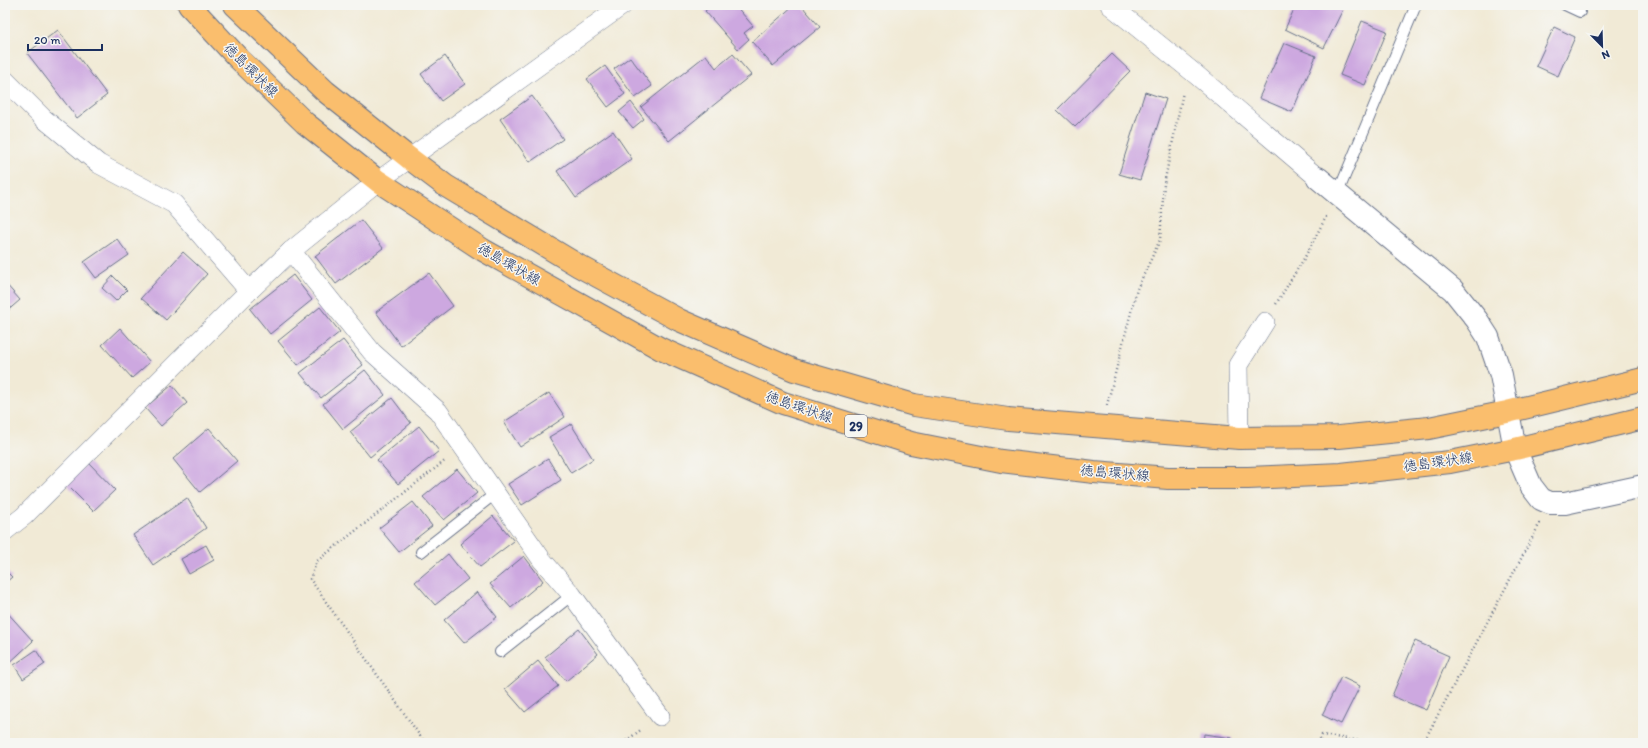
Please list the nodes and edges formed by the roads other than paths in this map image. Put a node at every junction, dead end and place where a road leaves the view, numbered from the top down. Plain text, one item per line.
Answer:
1 (189, 5) edge
2 (235, 5) edge
3 (623, 5) edge
4 (1110, 5) edge
5 (1416, 5) edge
6 (1565, 5) edge
7 (1580, 12) dead end
8 (5, 80) edge
9 (408, 158) junction
10 (1318, 178) joint
11 (378, 181) junction
12 (1338, 195) junction
13 (291, 251) junction
14 (249, 291) junction
15 (1265, 322) road end
16 (1643, 379) edge
17 (1507, 412) junction
18 (1643, 418) edge
19 (1239, 438) junction
20 (1515, 449) junction
21 (1643, 486) edge
22 (496, 493) junction
23 (5, 531) edge
24 (420, 552) dead end
25 (572, 595) junction
26 (500, 652) dead end
27 (660, 716) dead end

1 - 11 main road, 徳島環状線 / 29
2 - 9 main road
3 - 9 street
4 - 10 street
5 - 12 lane
6 - 7 lane
8 - 14 street
9 - 11 street
9 - 19 main road
10 - 12 street
11 - 13 street
11 - 20 main road, 徳島環状線 / 29
12 - 17 street
13 - 14 street
13 - 22 street
14 - 23 street
15 - 19 street
16 - 17 main road
17 - 19 main road
17 - 20 street
18 - 20 main road, 徳島環状線 / 29
20 - 21 street
22 - 24 lane
22 - 25 street
25 - 26 lane
25 - 27 street

